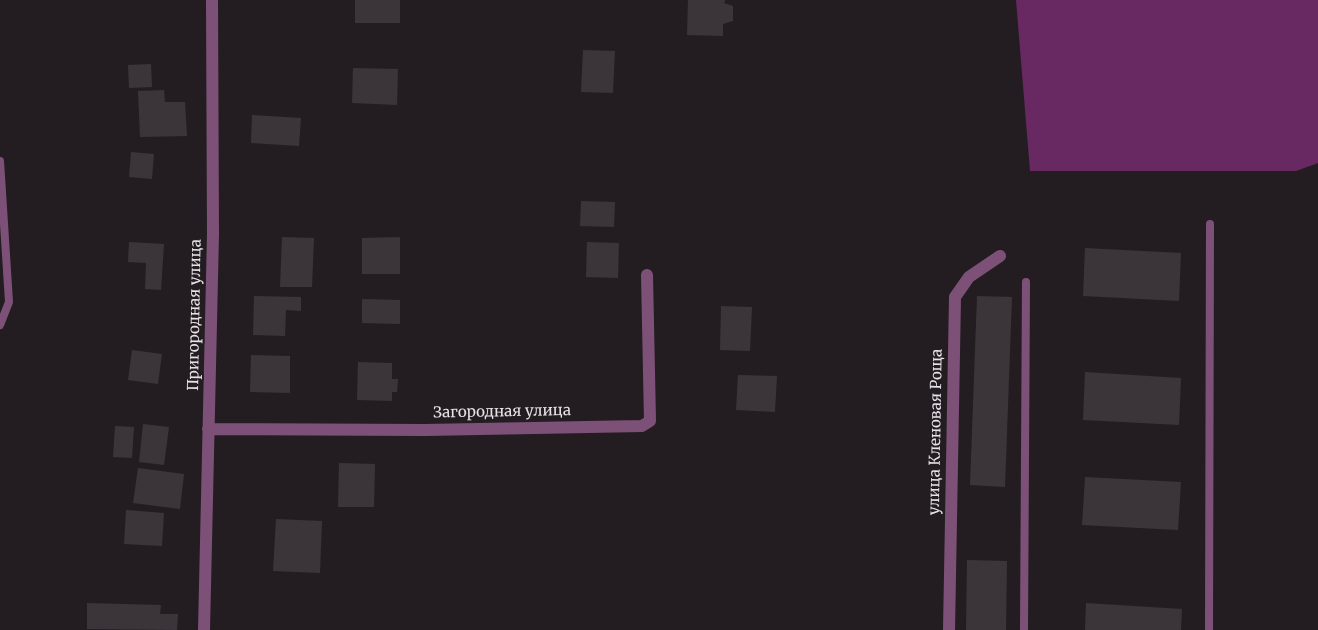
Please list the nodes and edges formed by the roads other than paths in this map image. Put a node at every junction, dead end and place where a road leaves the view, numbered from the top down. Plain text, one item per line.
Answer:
1 (212, 0) edge
2 (0, 162) edge
3 (1210, 224) dead end
4 (1000, 256) dead end
5 (647, 275) dead end
6 (1026, 282) dead end
7 (0, 325) edge
8 (208, 428) junction
9 (204, 630) edge
10 (949, 630) edge
11 (1024, 630) edge
12 (1209, 630) edge

1 - 8 street, Пригородная улица
2 - 7 lane
3 - 12 lane
4 - 10 street, улица Кленовая Роща
5 - 8 street, Загородная улица
6 - 11 lane
8 - 9 street, Пригородная улица

